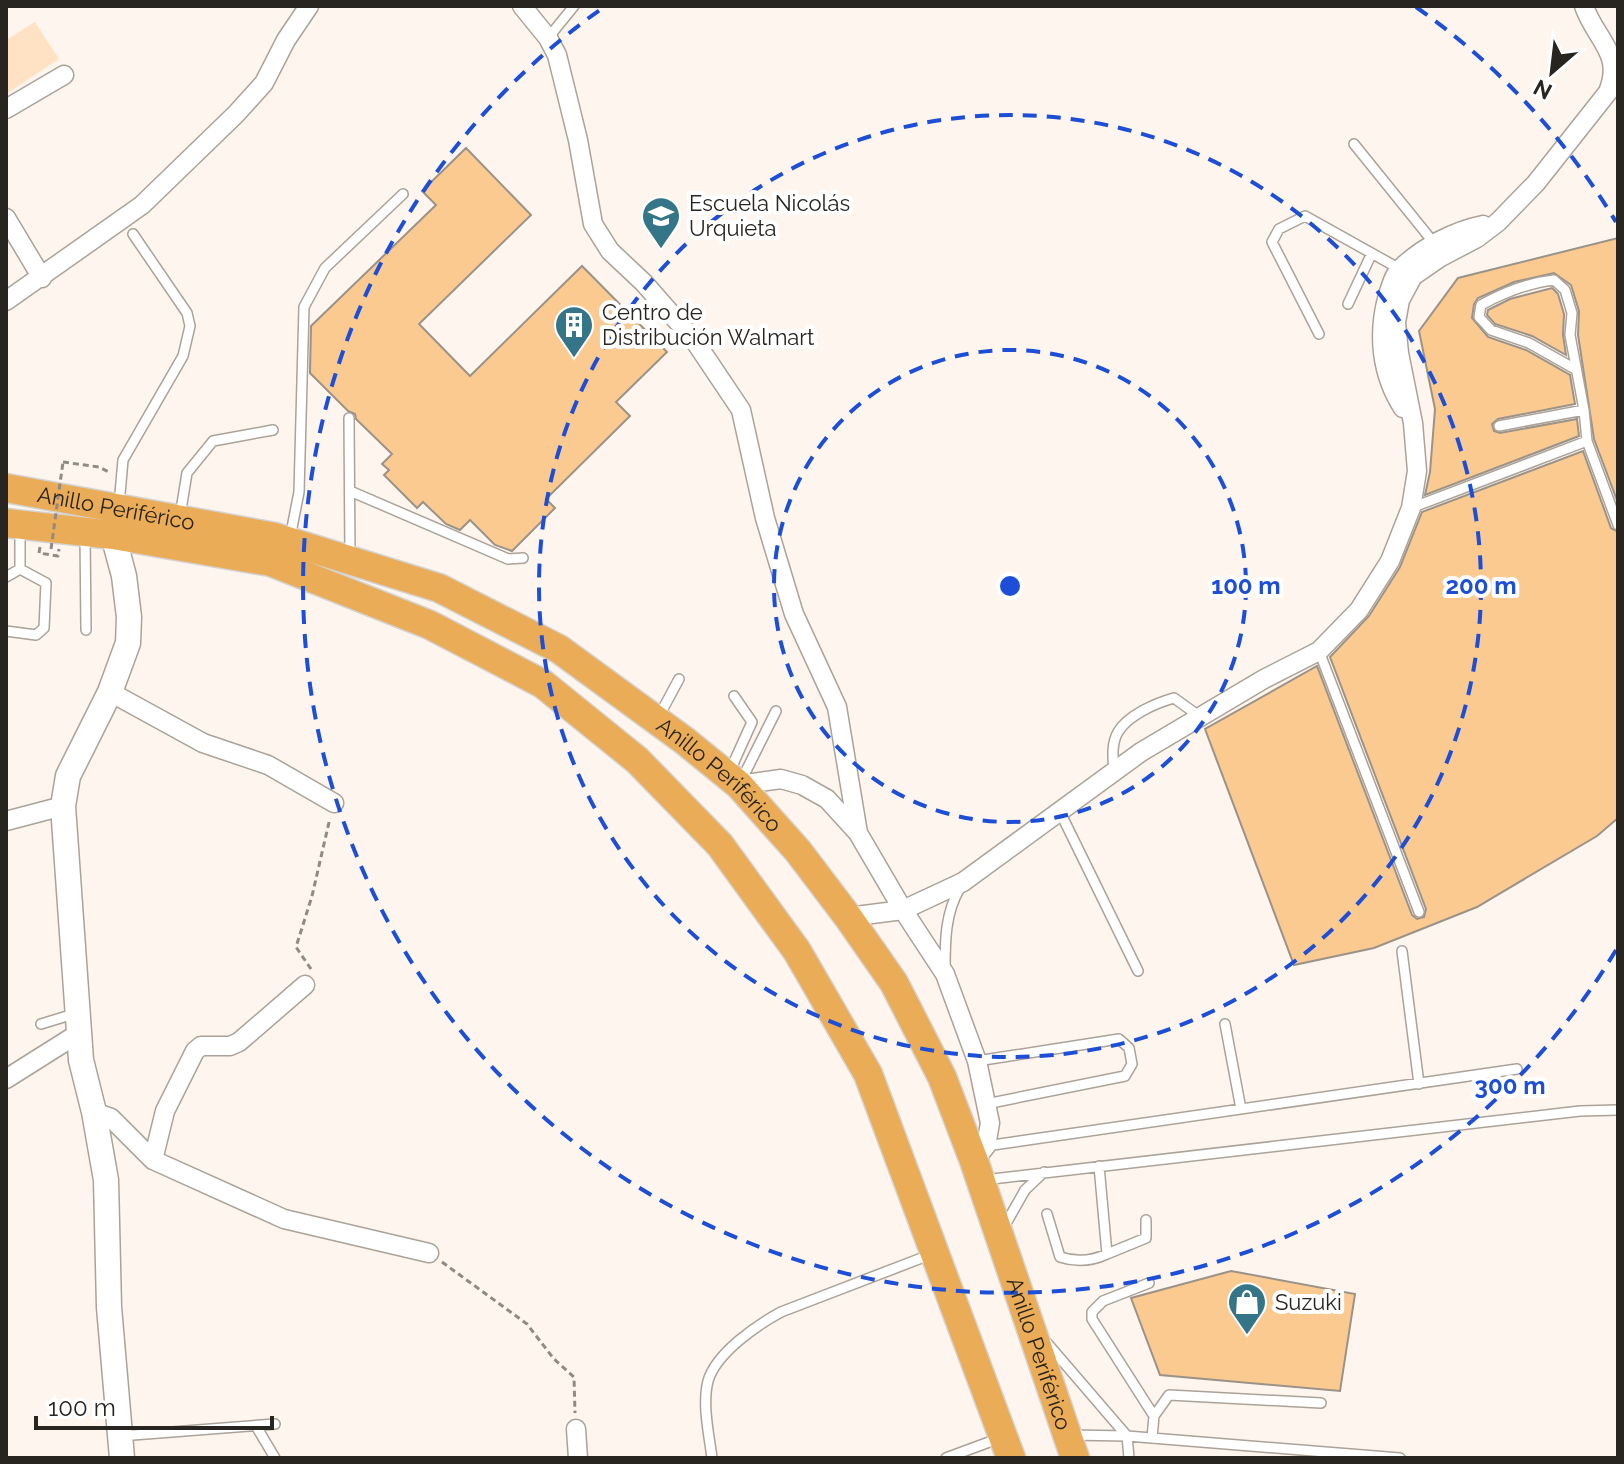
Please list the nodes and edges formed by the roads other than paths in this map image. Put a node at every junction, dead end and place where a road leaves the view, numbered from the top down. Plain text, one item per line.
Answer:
1 (309, 6) edge
2 (522, 6) edge
3 (574, 6) edge
4 (1584, 6) edge
5 (548, 38) junction
6 (64, 75) dead end
7 (6, 109) edge
8 (1354, 144) dead end
9 (403, 194) dead end
10 (6, 218) edge
11 (1498, 222) junction
12 (133, 234) dead end
13 (1434, 243) junction
14 (1371, 255) junction
15 (1406, 273) junction
16 (42, 278) junction
17 (6, 301) edge
18 (1348, 304) dead end
19 (1319, 334) dead end
20 (1575, 369) junction
21 (1584, 410) junction
22 (349, 418) dead end
23 (1499, 426) dead end
24 (273, 430) dead end
25 (1587, 441) junction
26 (6, 488) edge
27 (350, 491) junction
28 (1411, 508) junction
29 (110, 514) junction
30 (179, 519) junction
31 (13, 523) edge
32 (1618, 525) edge
33 (289, 541) junction
34 (523, 558) dead end
35 (350, 560) junction
36 (20, 569) junction
37 (6, 577) edge
38 (86, 630) dead end
39 (6, 631) edge
40 (1319, 651) junction
41 (679, 679) dead end
42 (110, 692) junction
43 (734, 696) dead end
44 (776, 711) dead end
45 (1199, 716) junction
46 (656, 721) junction
47 (1114, 772) junction
48 (733, 780) junction
49 (334, 803) road end
50 (63, 806) junction
51 (1060, 812) junction
52 (6, 821) edge
53 (858, 833) junction
54 (963, 882) junction
55 (903, 910) junction
56 (1419, 912) dead end
57 (848, 917) junction
58 (1402, 951) dead end
59 (1138, 971) dead end
60 (945, 974) junction
61 (305, 985) road end
62 (78, 1023) junction
63 (41, 1024) dead end
64 (1225, 1024) dead end
65 (977, 1061) junction
66 (1517, 1069) dead end
67 (6, 1079) edge
68 (1419, 1084) junction
69 (986, 1104) junction
70 (1241, 1109) junction
71 (1618, 1110) edge
72 (94, 1112) junction
73 (153, 1160) junction
74 (980, 1163) junction
75 (1099, 1166) junction
76 (1044, 1172) junction
77 (1047, 1214) dead end
78 (1146, 1220) dead end
79 (1000, 1238) junction
80 (429, 1253) road end
81 (935, 1253) junction
82 (1107, 1254) junction
83 (1149, 1283) dead end
84 (1028, 1322) junction
85 (1321, 1403) dead end
86 (1154, 1416) junction
87 (275, 1424) dead end
88 (256, 1426) junction
89 (576, 1429) road end
90 (1127, 1436) junction
91 (1152, 1438) junction
92 (1071, 1446) edge
93 (121, 1447) edge
94 (1007, 1448) edge
95 (275, 1458) edge
96 (578, 1458) edge
97 (712, 1458) edge
98 (946, 1458) edge
99 (1129, 1458) edge
100 (1400, 1458) edge

1 - 16 street
2 - 5 street
3 - 5 lane
4 - 11 street
5 - 53 street
6 - 7 street
8 - 13 lane
9 - 33 lane
10 - 16 street
11 - 13 street
11 - 15 street
12 - 29 lane
13 - 15 street
14 - 15 lane
14 - 18 lane
14 - 19 lane
15 - 28 street
16 - 17 street
20 - 20 lane
20 - 21 lane
21 - 23 lane
21 - 25 lane
22 - 27 lane
24 - 30 lane
25 - 28 lane
25 - 32 lane
26 - 29 highway, Anillo Periférico
27 - 34 lane
27 - 35 lane
28 - 40 street
29 - 30 highway, Anillo Periférico
29 - 31 highway, Anillo Periférico
29 - 38 lane
29 - 42 main road
29 - 81 highway, Anillo Periférico
30 - 33 highway, Anillo Periférico
31 - 36 lane
33 - 35 highway, Anillo Periférico
35 - 46 highway, Anillo Periférico
36 - 37 lane
36 - 39 lane
40 - 45 street
40 - 56 lane
41 - 46 lane
42 - 49 street
42 - 50 main road
43 - 48 lane
44 - 48 lane
45 - 47 street
45 - 47 lane
46 - 48 highway, Anillo Periférico
47 - 51 street
48 - 53 street
48 - 57 highway, Anillo Periférico
50 - 52 street
50 - 62 main road
51 - 54 street
51 - 59 lane
53 - 55 street
54 - 55 street
54 - 60 lane
55 - 57 street
55 - 60 street
57 - 74 highway, Anillo Periférico
58 - 68 lane
60 - 65 street
61 - 73 street
62 - 63 lane
62 - 67 street
62 - 72 main road
64 - 70 lane
65 - 69 street
65 - 69 lane
66 - 68 lane
68 - 70 lane
69 - 74 street
70 - 74 lane
71 - 75 lane
72 - 73 street
72 - 93 main road
73 - 80 street
74 - 76 lane
74 - 79 highway, Anillo Periférico
75 - 76 lane
75 - 82 lane
76 - 79 lane
77 - 82 lane
78 - 82 lane
79 - 84 highway, Anillo Periférico
81 - 94 highway, Anillo Periférico
81 - 97 lane
83 - 86 lane
84 - 90 lane
84 - 92 highway, Anillo Periférico
85 - 86 lane
86 - 91 lane
87 - 88 lane
88 - 93 lane
88 - 95 lane
89 - 96 street
90 - 91 lane
90 - 92 lane
90 - 99 lane
91 - 100 lane
94 - 98 lane

